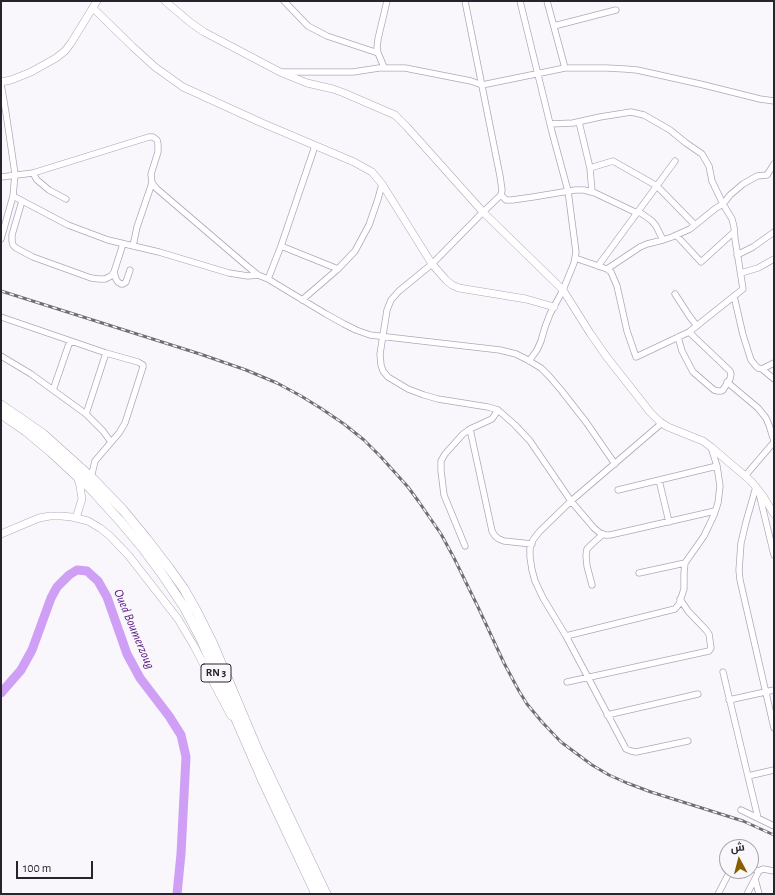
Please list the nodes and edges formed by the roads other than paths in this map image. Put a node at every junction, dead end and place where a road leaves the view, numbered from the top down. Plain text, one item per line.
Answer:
1 (97, 1) edge
2 (165, 1) edge
3 (284, 1) edge
4 (387, 1) edge
5 (465, 1) edge
6 (520, 1) edge
7 (547, 1) edge
8 (93, 8) junction
9 (616, 10) dead end
10 (554, 26) junction
11 (378, 53) junction
12 (384, 67) junction
13 (565, 68) junction
14 (280, 72) junction
15 (538, 73) junction
16 (1, 83) edge
17 (482, 85) junction
18 (774, 101) edge
19 (579, 122) junction
20 (550, 124) junction
21 (315, 146) junction
22 (674, 162) dead end
23 (774, 164) edge
24 (590, 168) junction
25 (33, 173) junction
26 (15, 174) junction
27 (1, 177) edge
28 (152, 183) junction
29 (382, 184) junction
30 (657, 186) junction
31 (568, 191) junction
32 (592, 192) junction
33 (501, 195) junction
34 (13, 196) junction
35 (66, 199) dead end
36 (22, 201) junction
37 (723, 204) junction
38 (483, 212) junction
39 (638, 212) junction
40 (696, 225) junction
41 (734, 232) junction
42 (774, 232) edge
43 (677, 236) junction
44 (1, 239) edge
45 (663, 240) junction
46 (123, 244) junction
47 (133, 246) junction
48 (281, 246) junction
49 (737, 255) junction
50 (575, 258) junction
51 (774, 259) edge
52 (432, 264) junction
53 (598, 266) junction
54 (338, 269) junction
55 (607, 269) junction
56 (130, 270) dead end
57 (114, 272) junction
58 (741, 273) junction
59 (258, 275) junction
60 (268, 279) junction
61 (564, 290) junction
62 (675, 294) dead end
63 (734, 296) junction
64 (302, 300) junction
65 (554, 307) junction
66 (1, 318) edge
67 (697, 326) junction
68 (689, 332) junction
69 (383, 337) junction
70 (678, 337) junction
71 (70, 341) junction
72 (106, 353) junction
73 (1, 356) edge
74 (530, 361) junction
75 (774, 363) edge
76 (762, 369) junction
77 (774, 379) edge
78 (727, 382) junction
79 (53, 390) junction
80 (1, 405) edge
81 (498, 410) junction
82 (1, 414) edge
83 (86, 414) junction
84 (662, 423) junction
85 (470, 429) junction
86 (111, 442) junction
87 (774, 442) edge
88 (711, 447) junction
89 (615, 464) junction
90 (717, 466) junction
91 (77, 476) junction
92 (745, 476) junction
93 (92, 478) junction
94 (659, 480) junction
95 (758, 489) junction
96 (618, 490) dead end
97 (571, 501) junction
98 (715, 511) junction
99 (774, 514) edge
100 (76, 518) junction
101 (670, 522) junction
102 (1, 534) edge
103 (603, 534) junction
104 (532, 544) junction
105 (465, 546) dead end
106 (774, 555) edge
107 (685, 563) junction
108 (640, 574) dead end
109 (592, 585) dead end
110 (680, 599) junction
111 (566, 636) junction
112 (723, 672) dead end
113 (588, 677) junction
114 (567, 682) dead end
115 (774, 690) edge
116 (765, 692) junction
117 (698, 694) dead end
118 (729, 700) junction
119 (608, 715) junction
120 (774, 728) edge
121 (688, 741) dead end
122 (255, 762) junction
123 (774, 770) edge
124 (748, 776) junction
125 (741, 810) dead end
126 (758, 818) junction
127 (774, 826) edge
128 (759, 871) edge
129 (774, 871) edge
130 (726, 879) edge
131 (755, 879) joint
132 (316, 894) edge
133 (326, 894) edge
134 (718, 894) edge
135 (747, 894) edge
136 (759, 894) edge

1 - 8 street
2 - 14 street
3 - 11 street
4 - 11 street
5 - 17 street
6 - 15 street
7 - 10 street
8 - 16 street
8 - 21 street
9 - 10 street
10 - 13 street
11 - 12 street
12 - 14 street
12 - 17 street
13 - 15 street
13 - 18 street
14 - 38 street
15 - 17 street
15 - 20 street
16 - 26 street
17 - 33 street
19 - 20 street
19 - 24 street
19 - 37 street
20 - 31 street
21 - 29 street
21 - 48 street
22 - 30 street
23 - 37 street
24 - 30 street
24 - 32 street
25 - 26 street
25 - 28 street
25 - 35 street
26 - 27 street
26 - 34 street
28 - 47 street
28 - 59 street
29 - 52 street
29 - 54 street
30 - 39 street
30 - 40 street
31 - 32 street
31 - 33 street
31 - 50 street
32 - 39 street
33 - 38 street
34 - 36 street
34 - 44 street
36 - 46 street
36 - 57 street
37 - 40 street
37 - 41 street
38 - 52 street
38 - 61 street
39 - 45 street
39 - 53 street
40 - 43 street
41 - 43 street
41 - 49 street
42 - 49 street
43 - 45 street
45 - 55 street
46 - 47 street
46 - 57 street
47 - 59 street
48 - 54 street
48 - 60 street
49 - 58 street
50 - 53 street
50 - 61 street
51 - 58 street
52 - 65 street
52 - 69 street
53 - 55 street
54 - 64 street
55 - 70 street
56 - 57 street
58 - 63 street
59 - 60 street
60 - 64 street
61 - 65 street
61 - 84 street
62 - 67 street
63 - 67 street
63 - 76 street
64 - 69 street
65 - 74 street
66 - 71 street
67 - 68 street
68 - 70 street
68 - 78 street
69 - 74 street
69 - 81 street
70 - 78 street
71 - 72 street
71 - 79 street
72 - 83 street
72 - 86 street
73 - 79 street
74 - 89 street
75 - 76 street
76 - 77 street
78 - 87 street
79 - 83 street
80 - 93 highway, RN 3
81 - 85 street
81 - 97 street
82 - 91 highway, RN 3
83 - 86 street
84 - 88 street
84 - 89 street
85 - 104 street
85 - 105 street
86 - 93 street
87 - 92 street
88 - 90 street
88 - 92 street
89 - 97 street
90 - 94 street
90 - 98 street
91 - 100 street
91 - 122 highway, RN 3
92 - 95 street
93 - 133 highway, RN 3
94 - 96 street
94 - 101 street
95 - 99 street
95 - 106 street
95 - 116 street
97 - 103 street
97 - 104 street
98 - 101 street
98 - 107 street
100 - 102 street
100 - 122 street
101 - 103 street
103 - 109 street
104 - 111 street
107 - 108 street
107 - 110 street
110 - 111 street
110 - 113 street
111 - 113 street
112 - 118 street
113 - 114 street
113 - 119 street
115 - 116 street
116 - 118 street
116 - 120 street
117 - 119 street
118 - 124 street
119 - 121 street
122 - 132 highway, RN 3
123 - 124 street
124 - 126 street
125 - 126 street
126 - 127 street
128 - 129 street
130 - 134 street
131 - 135 street
131 - 136 street

